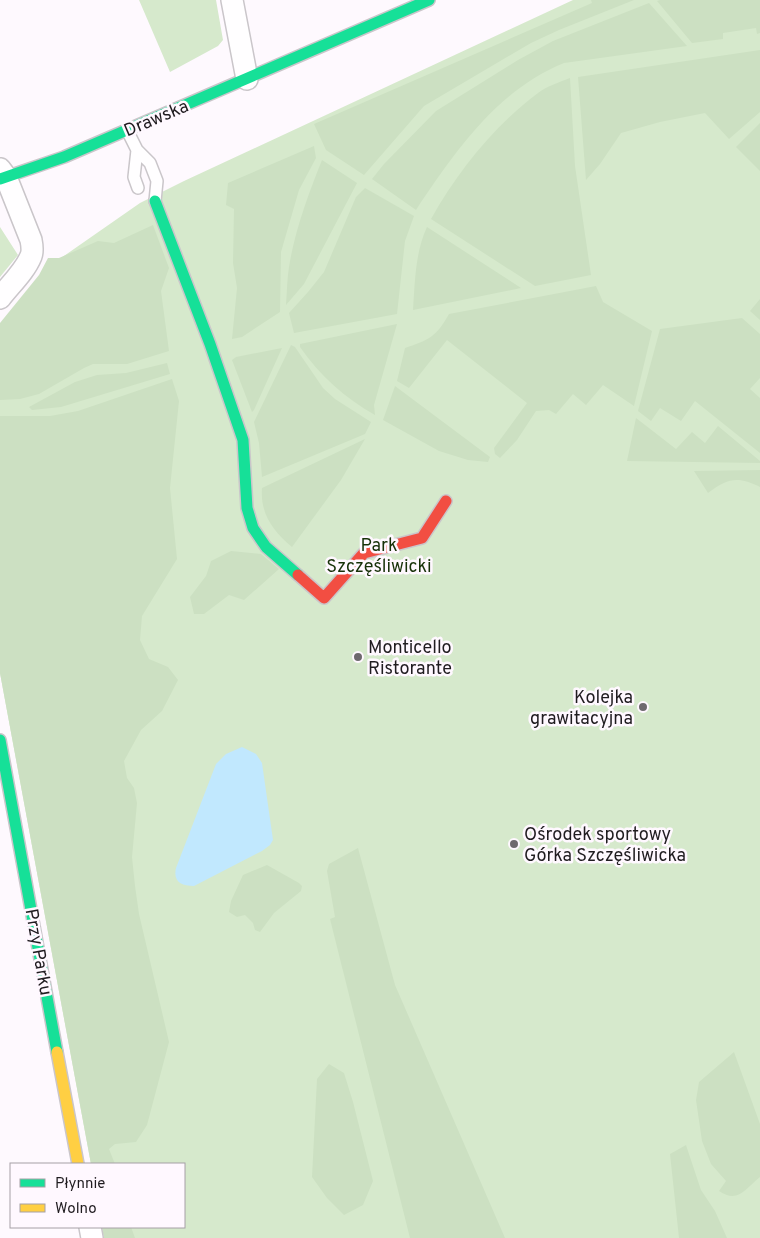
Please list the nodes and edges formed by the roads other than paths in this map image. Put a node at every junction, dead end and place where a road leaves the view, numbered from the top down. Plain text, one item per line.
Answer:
1 (232, 0) edge
2 (430, 0) edge
3 (247, 79) junction
4 (127, 130) junction
5 (137, 150) junction
6 (2, 175) edge
7 (136, 183) dead end
8 (155, 201) joint
9 (0, 298) edge
10 (446, 501) dead end
11 (0, 740) edge
12 (78, 1163) edge

1 - 3 street
2 - 3 street, Drawska
3 - 4 street, Drawska
4 - 5 lane
4 - 6 street, Drawska
5 - 7 lane
5 - 8 lane
6 - 9 street, Drawska
8 - 10 street
11 - 12 street, Przy Parku

